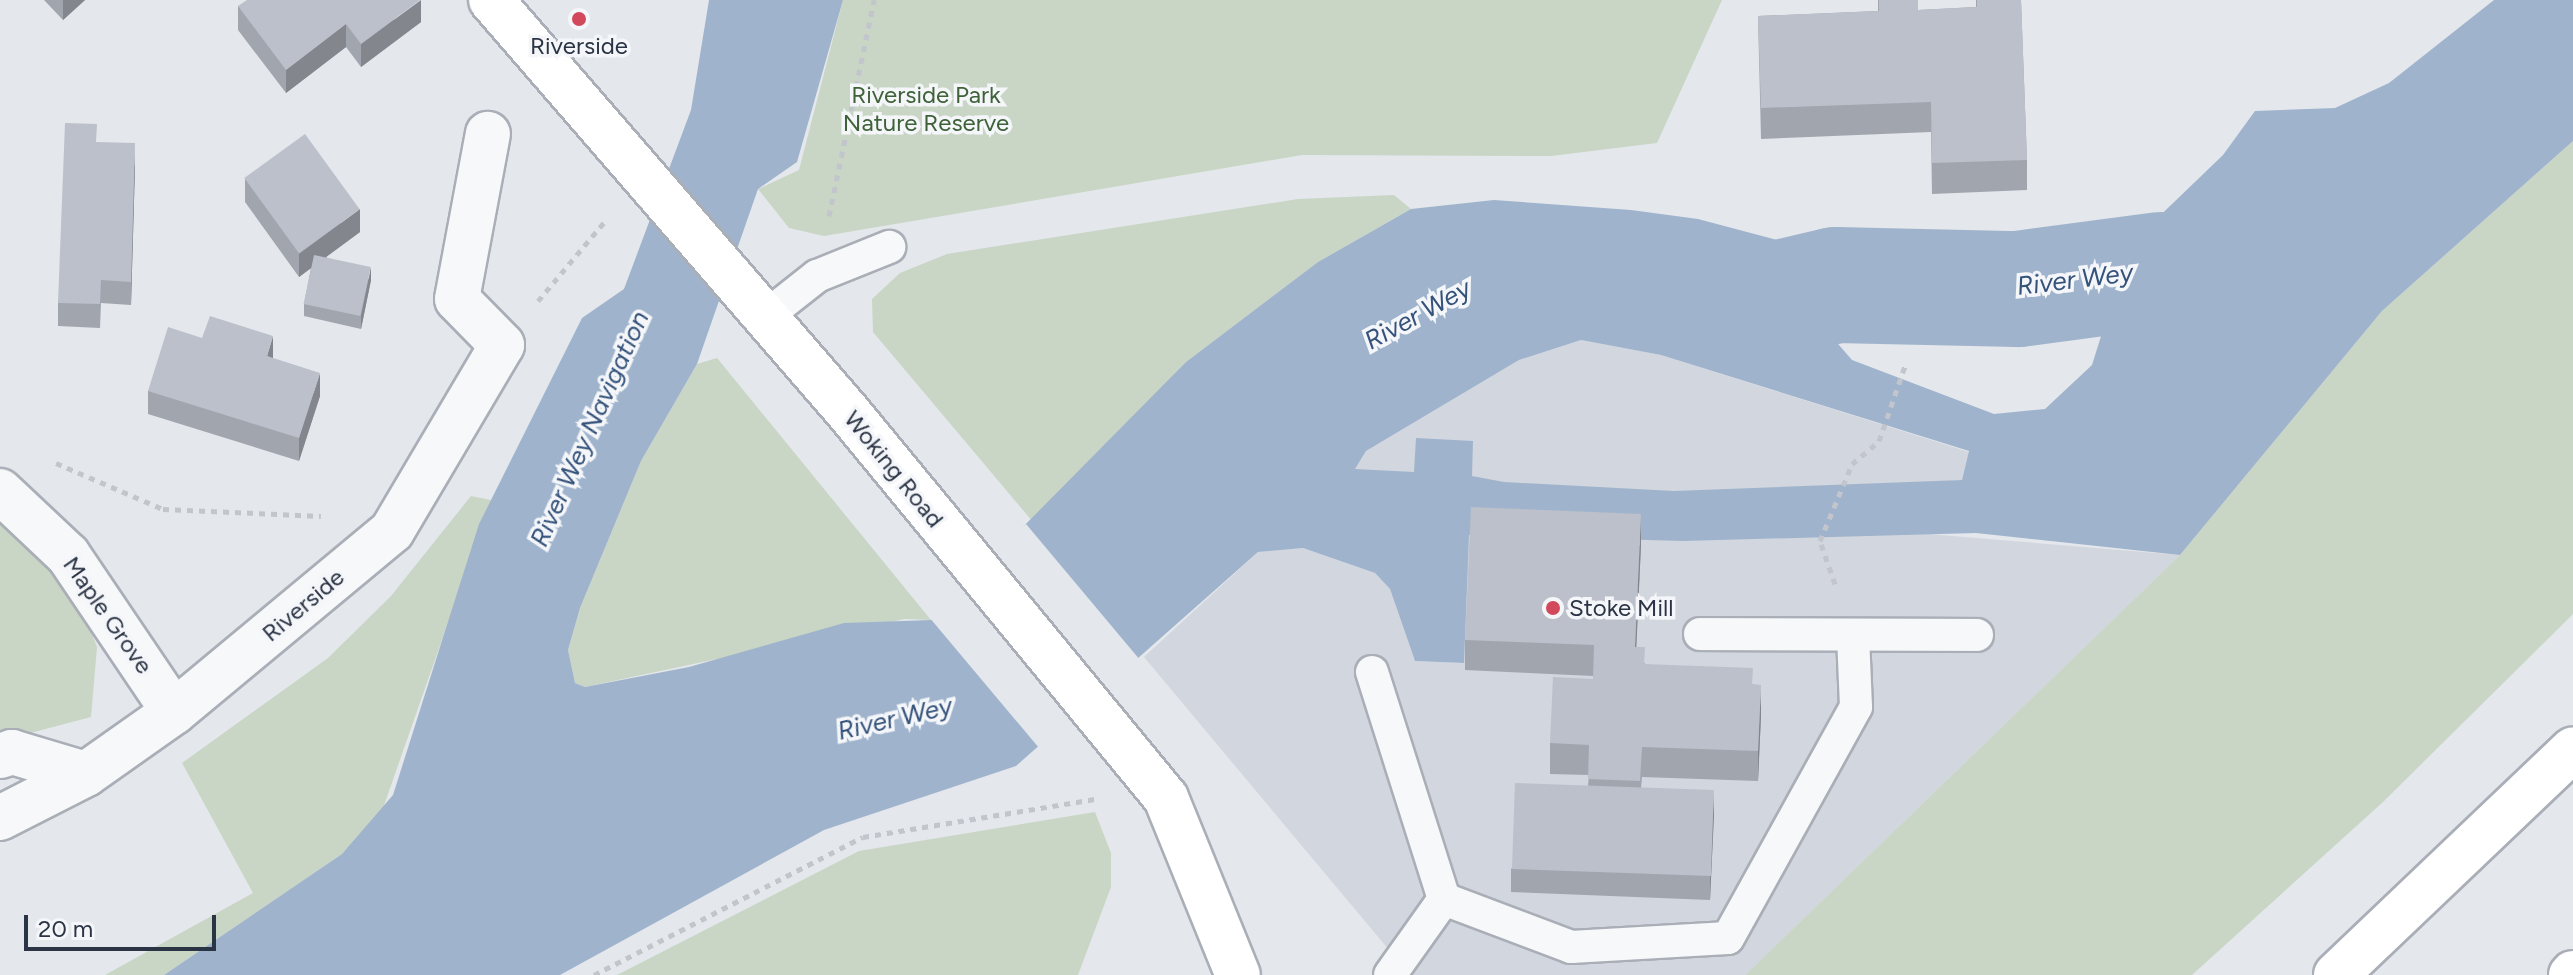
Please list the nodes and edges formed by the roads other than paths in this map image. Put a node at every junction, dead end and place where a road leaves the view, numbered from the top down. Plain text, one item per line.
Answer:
1 (491, 0) edge
2 (488, 134) dead end
3 (889, 247) dead end
4 (754, 305) junction
5 (0, 491) edge
6 (1700, 634) dead end
7 (1853, 635) junction
8 (1977, 635) dead end
9 (1372, 672) dead end
10 (174, 712) junction
11 (2573, 749) edge
12 (0, 756) edge
13 (86, 774) junction
14 (0, 818) edge
15 (1444, 899) junction
16 (1238, 975) edge
17 (1390, 975) edge
18 (2336, 975) edge

1 - 4 main road, Woking Road
2 - 10 street, Riverside
3 - 4 lane
4 - 16 main road, Woking Road
5 - 10 street, Maple Grove
6 - 7 lane
7 - 8 lane
7 - 15 lane
9 - 15 lane
10 - 13 street, Riverside
11 - 18 main road
12 - 13 street
13 - 14 street, Riverside
15 - 17 lane

